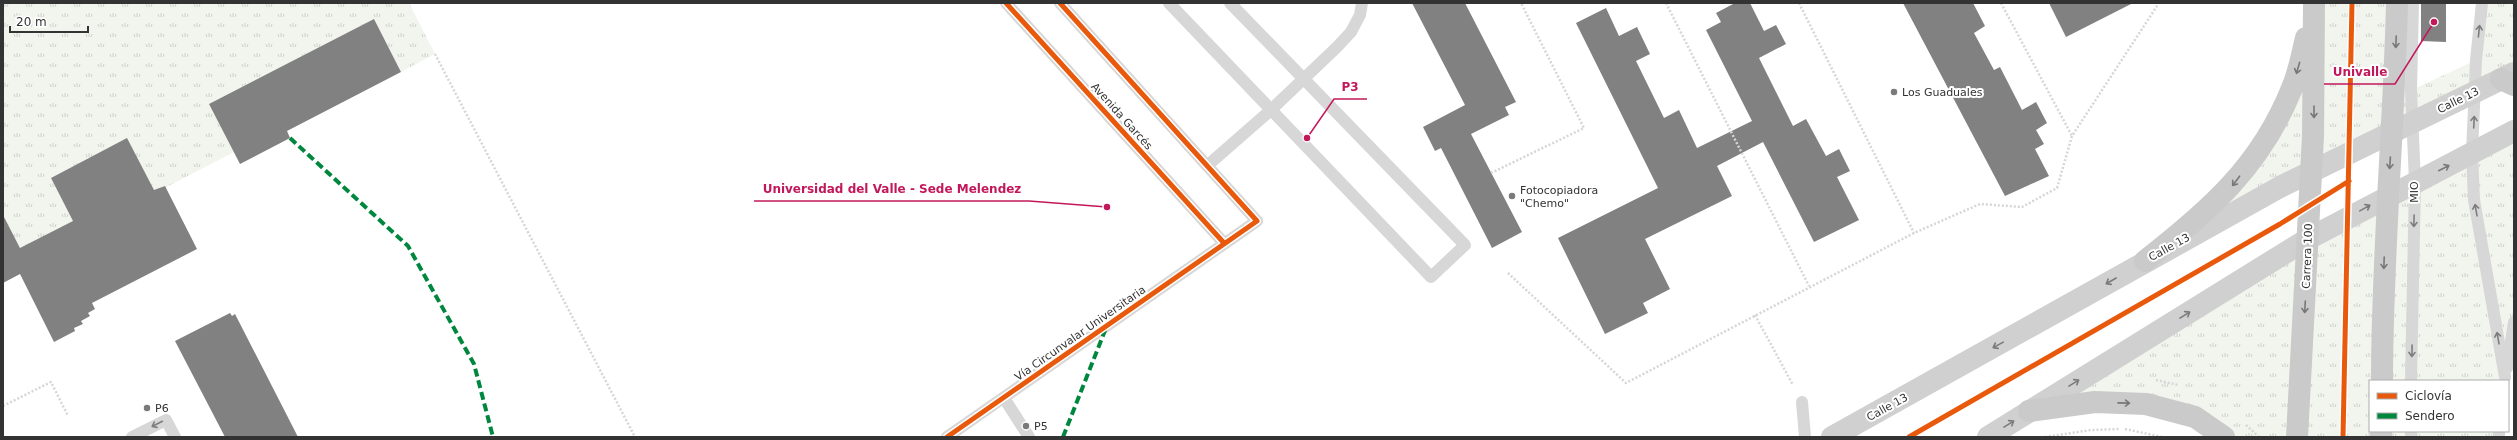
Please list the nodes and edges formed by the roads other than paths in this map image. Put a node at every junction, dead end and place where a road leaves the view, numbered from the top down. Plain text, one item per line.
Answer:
1 (1006, 3) edge
2 (1060, 3) edge
3 (1169, 3) edge
4 (1230, 3) edge
5 (1362, 3) edge
6 (2313, 3) edge
7 (2397, 3) edge
8 (2413, 3) edge
9 (2482, 3) edge
10 (1303, 78) junction
11 (2510, 79) edge
12 (2476, 92) junction
13 (1272, 109) junction
14 (2412, 123) junction
15 (2392, 131) junction
16 (2514, 131) edge
17 (2472, 153) junction
18 (1208, 165) junction
19 (2312, 172) junction
20 (2415, 182) junction
21 (2388, 196) junction
22 (2306, 240) junction
23 (1224, 243) junction
24 (2145, 261) junction
25 (2514, 322) edge
26 (2505, 379) edge
27 (2382, 380) edge
28 (2412, 380) edge
29 (1004, 398) junction
30 (1802, 402) road end
31 (2029, 411) junction
32 (132, 437) edge
33 (175, 437) edge
34 (947, 437) edge
35 (1029, 437) edge
36 (1805, 437) edge
37 (1832, 437) edge
38 (1988, 437) edge
39 (2224, 437) edge
40 (2297, 437) edge

1 - 23 lane, Avenida Garcés
2 - 18 lane
3 - 13 lane
4 - 10 lane
5 - 10 lane
6 -> 19 main road, Carrera 100
6 -> 24 main road
7 -> 15 main road
8 - 14 lane, MIO
12 -> 9 lane
10 - 13 lane
10 - 13 lane
11 - 12 main road, Calle 13
12 - 14 main road, Calle 13
17 -> 12 lane
13 - 18 lane
14 - 15 main road, Calle 13
14 - 20 lane, MIO
15 - 19 main road, Calle 13
15 -> 21 main road
16 - 17 main road
20 -> 17 main road
26 -> 17 lane
18 - 23 lane, Vía Circunvalar Universitaria
19 - 22 main road, Carrera 100
19 - 24 main road, Calle 13
20 - 21 main road
20 -> 28 lane, MIO
22 -> 21 main road
21 -> 27 main road
31 -> 22 main road
22 -> 40 main road, Carrera 100
23 - 29 lane, Vía Circunvalar Universitaria
24 -> 37 main road, Calle 13
25 - 26 lane
29 - 34 lane, Vía Circunvalar Universitaria
29 - 35 lane
30 - 36 lane
38 -> 31 main road
31 -> 39 main road
33 -> 32 lane

